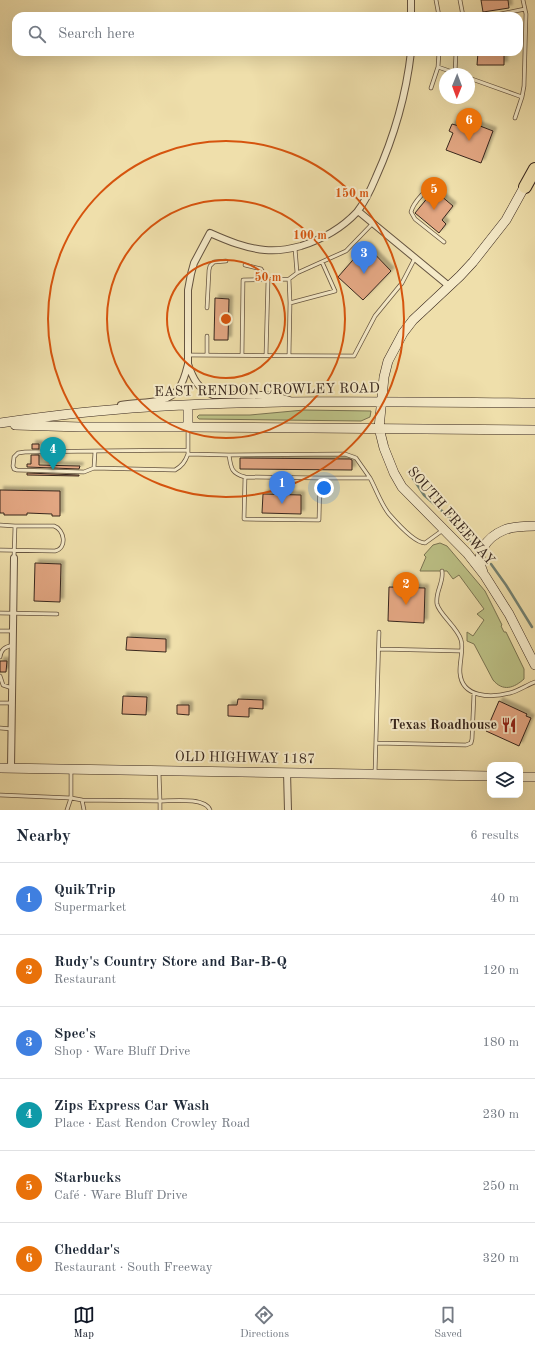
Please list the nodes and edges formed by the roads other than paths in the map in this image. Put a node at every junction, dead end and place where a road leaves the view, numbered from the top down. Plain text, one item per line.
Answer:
1 (411, 0) edge
2 (436, 0) edge
3 (460, 0) edge
4 (523, 0) edge
5 (525, 9) junction
6 (412, 12) edge
7 (438, 12) edge
8 (462, 12) edge
9 (510, 12) edge
10 (411, 56) edge
11 (439, 56) edge
12 (456, 56) edge
13 (438, 67) junction
14 (441, 68) edge
15 (456, 68) edge
16 (475, 80) edge
17 (431, 88) dead end
18 (522, 97) junction
19 (515, 118) dead end
20 (535, 164) edge
21 (535, 169) edge
22 (437, 184) dead end
23 (524, 187) junction
24 (358, 211) junction
25 (373, 223) junction
26 (444, 242) dead end
27 (295, 247) junction
28 (415, 258) junction
29 (226, 261) dead end
30 (322, 262) junction
31 (245, 265) dead end
32 (297, 273) junction
33 (289, 279) junction
34 (268, 280) junction
35 (449, 286) junction
36 (290, 303) junction
37 (207, 308) dead end
38 (207, 336) dead end
39 (188, 355) junction
40 (207, 355) junction
41 (242, 355) junction
42 (266, 355) junction
43 (288, 355) junction
44 (188, 364) junction
45 (380, 401) junction
46 (295, 403) junction
47 (535, 403) edge
48 (188, 405) junction
49 (107, 410) junction
50 (0, 424) edge
51 (188, 427) junction
52 (379, 428) junction
53 (535, 430) edge
54 (95, 451) junction
55 (188, 452) junction
56 (229, 455) junction
57 (94, 468) junction
58 (245, 477) junction
59 (320, 478) junction
60 (370, 478) junction
61 (0, 526) edge
62 (15, 526) junction
63 (535, 526) edge
64 (443, 530) junction
65 (0, 550) edge
66 (14, 551) junction
67 (14, 558) joint
68 (442, 571) dead end
69 (485, 576) junction
70 (0, 613) edge
71 (13, 613) junction
72 (57, 614) dead end
73 (0, 631) edge
74 (13, 631) junction
75 (379, 632) dead end
76 (13, 645) junction
77 (379, 649) junction
78 (461, 651) junction
79 (0, 657) edge
80 (535, 665) edge
81 (0, 676) edge
82 (535, 682) edge
83 (12, 688) junction
84 (474, 693) junction
85 (0, 703) edge
86 (12, 703) junction
87 (0, 728) edge
88 (12, 729) junction
89 (376, 743) junction
90 (0, 768) edge
91 (11, 768) junction
92 (71, 769) junction
93 (159, 770) junction
94 (287, 772) junction
95 (375, 774) junction
96 (487, 776) edge
97 (523, 777) edge
98 (535, 777) edge
99 (0, 795) edge
100 (71, 798) junction
101 (82, 800) junction
102 (160, 801) junction
103 (66, 810) edge
104 (84, 810) edge
105 (160, 810) edge
106 (210, 810) edge
107 (288, 810) edge

1 - 6 street
2 - 7 lane
3 - 8 lane
4 - 5 lane
5 - 9 lane
5 - 18 lane
10 - 24 street
11 - 13 lane
12 - 15 lane
13 - 14 lane
13 - 17 lane
16 - 18 lane
18 - 19 lane
20 - 23 main road, SOUTH FREEWAY
21 - 23 highway
22 - 26 lane
23 - 35 main road, SOUTH FREEWAY
24 - 25 street
24 - 27 street
25 - 28 street
25 - 30 lane
27 - 32 lane
27 - 39 street
28 - 35 street
28 - 43 lane
29 - 37 lane
30 - 32 lane
30 - 36 lane
31 - 34 lane
32 - 33 lane
33 - 34 lane
33 - 36 lane
34 - 41 lane
34 - 42 lane
35 - 45 main road, SOUTH FREEWAY
36 - 43 lane
38 - 40 lane
39 - 40 lane
39 - 44 street
40 - 41 lane
41 - 42 lane
42 - 43 lane
44 - 46 street
44 - 49 street
45 - 46 main road, EAST RENDON CROWLEY ROAD
45 - 47 main road, EAST RENDON CROWLEY ROAD
45 - 52 main road, SOUTH FREEWAY
46 - 48 main road, EAST RENDON CROWLEY ROAD
48 - 49 main road, EAST RENDON CROWLEY ROAD
48 - 51 main road
49 - 50 main road, EAST RENDON CROWLEY ROAD
50 - 51 main road, EAST RENDON CROWLEY ROAD
51 - 52 main road, EAST RENDON CROWLEY ROAD
51 - 55 lane
52 - 53 main road, EAST RENDON CROWLEY ROAD
52 - 64 main road, SOUTH FREEWAY
54 - 55 lane
54 - 57 lane
54 - 57 lane
55 - 56 lane
55 - 57 lane
56 - 58 lane
56 - 60 lane
58 - 59 lane
58 - 59 lane
59 - 60 lane
60 - 64 lane
61 - 62 lane
62 - 66 lane
62 - 66 lane
63 - 69 main road
64 - 69 main road, SOUTH FREEWAY
65 - 66 lane
66 - 67 lane
67 - 71 street
68 - 78 lane
69 - 80 main road, SOUTH FREEWAY
70 - 71 lane
71 - 72 lane
71 - 74 street
73 - 74 lane
74 - 76 street
75 - 77 lane
76 - 79 lane
76 - 83 street
77 - 78 lane
77 - 89 lane
78 - 84 lane
81 - 83 lane
82 - 84 lane
83 - 86 street
84 - 89 lane
85 - 86 lane
86 - 88 street
87 - 88 lane
88 - 91 street
89 - 95 lane
90 - 91 main road, OLD HIGHWAY 1187
91 - 92 main road, OLD HIGHWAY 1187
92 - 93 main road, OLD HIGHWAY 1187
92 - 100 lane
93 - 94 main road, OLD HIGHWAY 1187
93 - 102 lane
94 - 95 main road, OLD HIGHWAY 1187
94 - 107 street
95 - 96 main road, OLD HIGHWAY 1187
97 - 98 main road
99 - 100 lane
100 - 101 lane
100 - 103 lane
101 - 102 lane
101 - 104 lane
102 - 105 lane
102 - 106 lane

